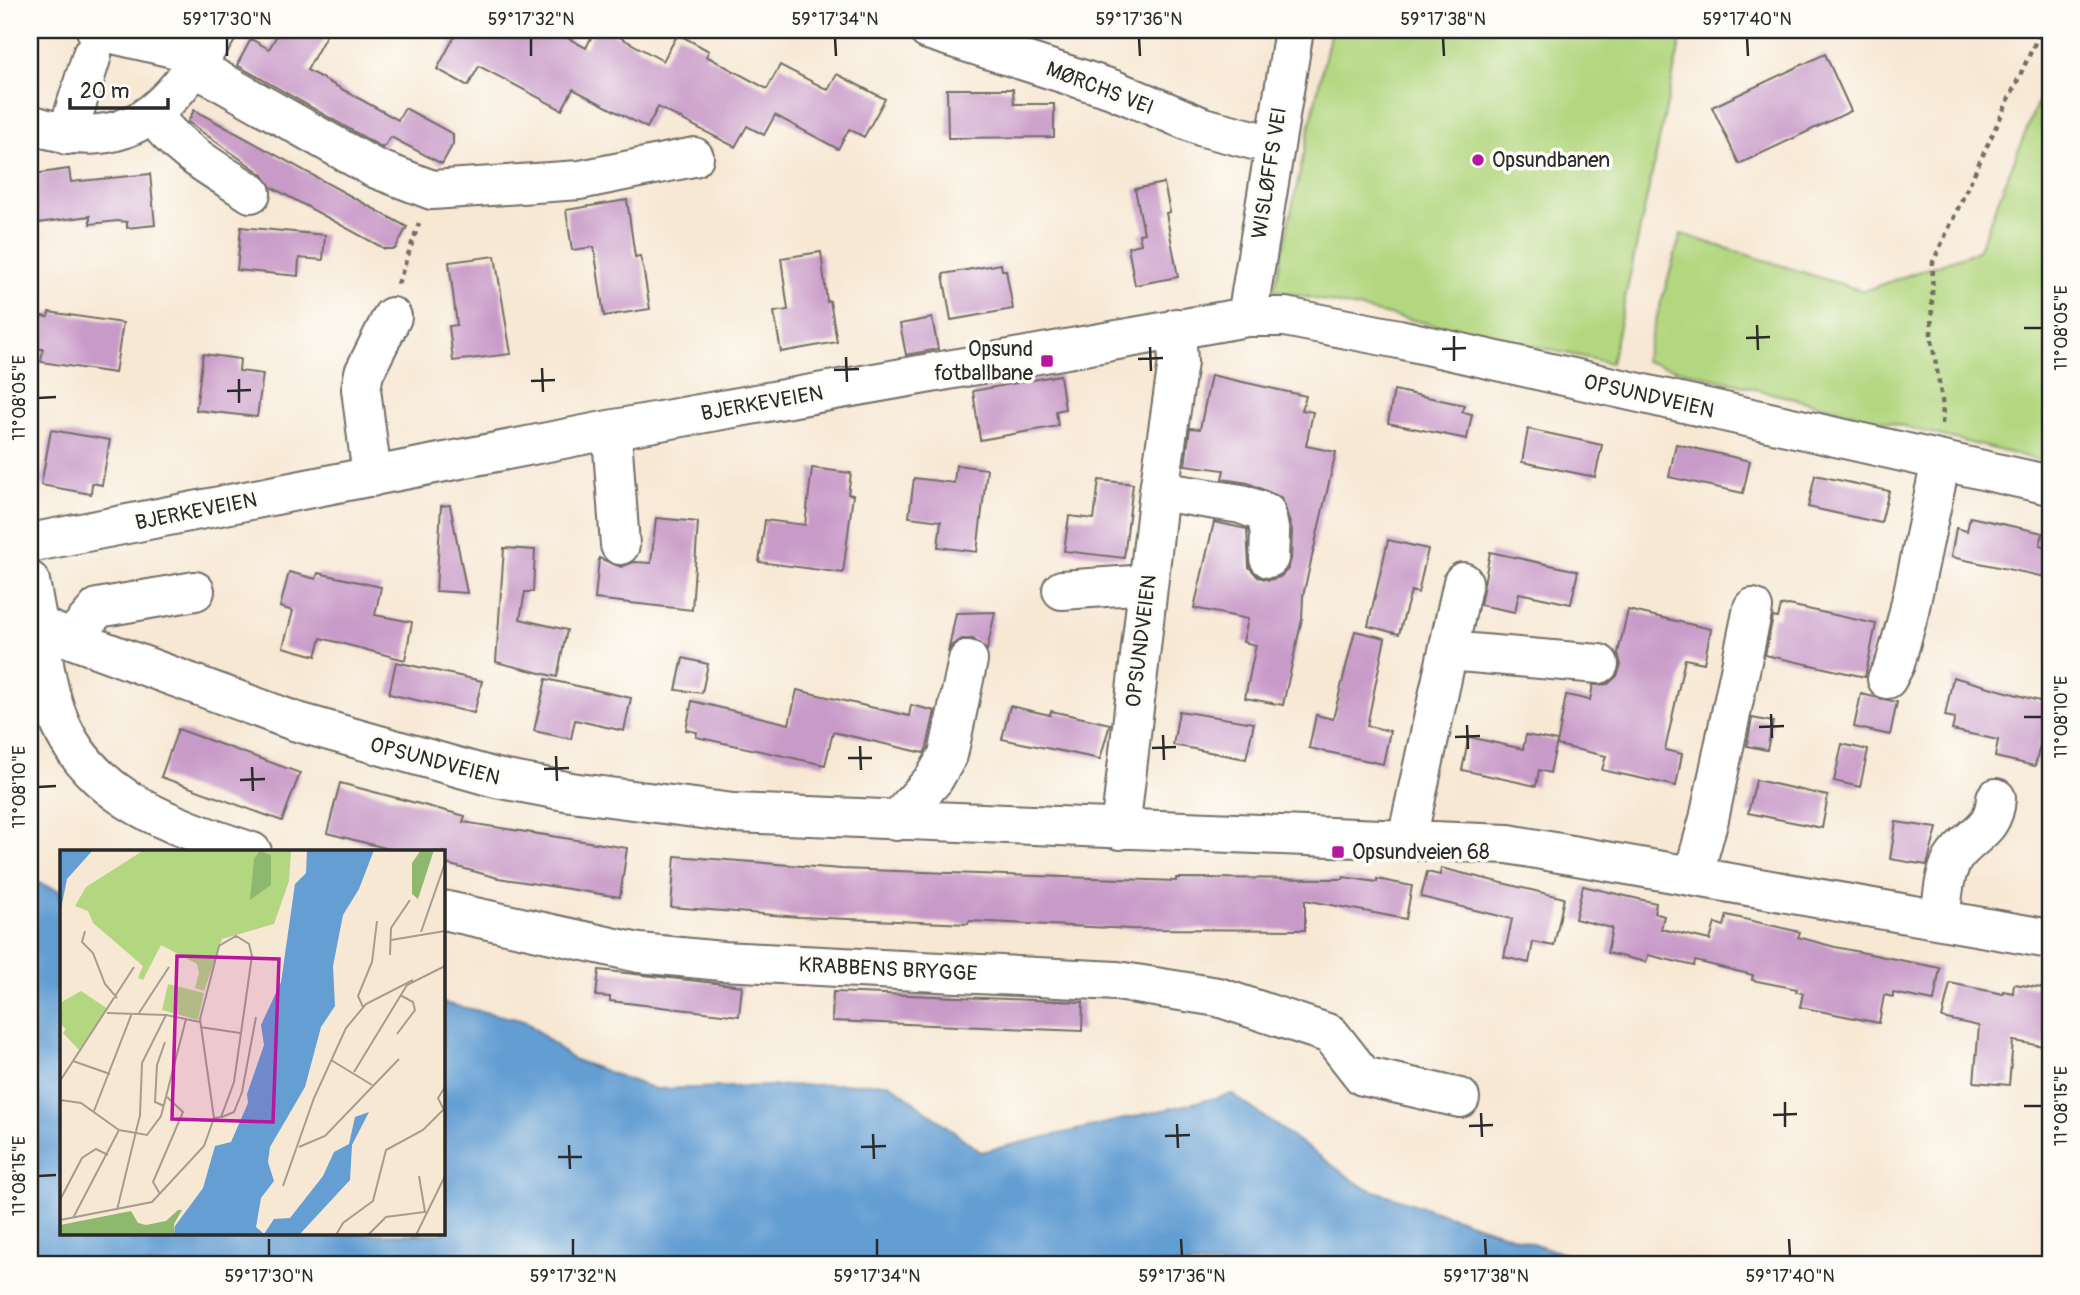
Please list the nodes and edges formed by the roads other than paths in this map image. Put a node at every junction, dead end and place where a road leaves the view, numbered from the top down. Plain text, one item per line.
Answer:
1 (928, 30) edge
2 (1294, 30) edge
3 (94, 42) edge
4 (205, 51) edge
5 (152, 113) junction
6 (30, 124) edge
7 (66, 135) junction
8 (1273, 145) junction
9 (694, 158) dead end
10 (251, 193) dead end
11 (391, 317) road end
12 (1247, 317) junction
13 (1176, 328) junction
14 (609, 430) junction
15 (1941, 461) junction
16 (372, 477) junction
17 (2050, 485) edge
18 (1158, 491) junction
19 (30, 543) edge
20 (620, 545) dead end
21 (1269, 558) dead end
22 (30, 580) edge
23 (1463, 582) dead end
24 (1148, 583) junction
25 (1062, 590) dead end
26 (195, 591) dead end
27 (1753, 608) dead end
28 (55, 632) junction
29 (1448, 651) junction
30 (968, 660) dead end
31 (1599, 664) dead end
32 (1887, 679) dead end
33 (1996, 798) dead end
34 (896, 821) junction
35 (1120, 830) junction
36 (1407, 839) junction
37 (246, 850) edge
38 (1693, 876) junction
39 (444, 910) edge
40 (1940, 919) junction
41 (2050, 939) edge
42 (1460, 1098) dead end

1 - 8 street, MØRCHS VEI
2 - 8 street, WISLØFFS VEI
3 - 4 street
3 - 7 street
4 - 5 street
4 - 9 street
5 - 7 street
5 - 10 street
6 - 7 street
8 - 12 street, WISLØFFS VEI
11 - 16 street
12 - 13 street, BJERKEVEIEN
12 - 15 street, OPSUNDVEIEN
13 - 14 street, BJERKEVEIEN
13 - 18 street, OPSUNDVEIEN
14 - 16 street, BJERKEVEIEN
14 - 20 street
15 - 17 street, OPSUNDVEIEN
15 - 32 street
16 - 19 street, BJERKEVEIEN
18 - 21 street
18 - 24 street, OPSUNDVEIEN
22 - 28 street
23 - 29 street
24 - 25 street
24 - 35 street, OPSUNDVEIEN
26 - 28 street
27 - 38 street
28 - 34 street, OPSUNDVEIEN
28 - 37 street
29 - 31 street
29 - 36 street
30 - 34 street
33 - 40 street
34 - 35 street, OPSUNDVEIEN
35 - 36 street, OPSUNDVEIEN
36 - 38 street, OPSUNDVEIEN
38 - 40 street, OPSUNDVEIEN
39 - 42 street, KRABBENS BRYGGE
40 - 41 street, OPSUNDVEIEN

